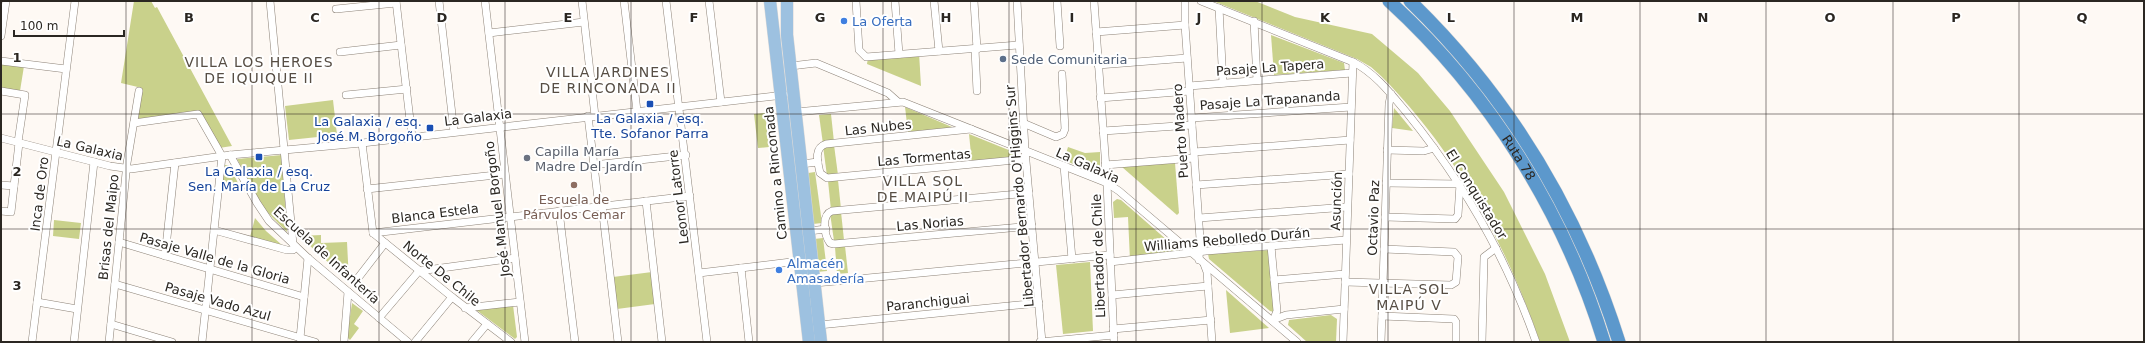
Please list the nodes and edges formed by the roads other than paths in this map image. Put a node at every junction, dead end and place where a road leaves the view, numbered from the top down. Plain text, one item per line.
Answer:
1 (6, 1) edge
2 (75, 1) edge
3 (270, 1) edge
4 (439, 1) edge
5 (485, 1) edge
6 (582, 1) edge
7 (624, 1) edge
8 (666, 1) edge
9 (709, 1) edge
10 (770, 1) edge
11 (787, 1) edge
12 (856, 1) edge
13 (895, 1) edge
14 (934, 1) edge
15 (974, 1) edge
16 (1017, 1) edge
17 (1057, 1) edge
18 (1094, 1) edge
19 (1185, 1) edge
20 (1201, 1) edge
21 (1389, 1) edge
22 (1410, 1) edge
23 (396, 2) edge
24 (1219, 8) junction
25 (336, 9) dead end
26 (1254, 21) junction
27 (584, 22) junction
28 (2, 23) edge
29 (1185, 25) junction
30 (1096, 32) junction
31 (489, 33) junction
32 (1, 36) edge
33 (402, 45) junction
34 (1019, 45) junction
35 (976, 46) junction
36 (1060, 46) dead end
37 (340, 52) dead end
38 (938, 52) junction
39 (899, 54) junction
40 (1187, 58) junction
41 (1, 61) edge
42 (1352, 62) junction
43 (1098, 65) junction
44 (791, 66) junction
45 (66, 69) junction
46 (1352, 73) junction
47 (1062, 74) dead end
48 (1257, 80) junction
49 (1223, 83) junction
50 (1189, 88) junction
51 (407, 89) junction
52 (1, 91) edge
53 (140, 91) dead end
54 (978, 91) dead end
55 (1391, 94) junction
56 (346, 95) dead end
57 (781, 95) junction
58 (794, 95) junction
59 (1100, 98) junction
60 (897, 101) junction
61 (721, 102) junction
62 (680, 106) junction
63 (1351, 107) junction
64 (637, 111) junction
65 (796, 112) junction
66 (591, 116) junction
67 (1192, 121) junction
68 (134, 123) junction
69 (1023, 123) junction
70 (500, 127) junction
71 (973, 129) junction
72 (454, 132) junction
73 (1103, 132) junction
74 (412, 137) junction
75 (1, 138) edge
76 (1350, 140) junction
77 (19, 142) junction
78 (362, 143) junction
79 (1434, 148) junction
80 (284, 150) junction
81 (1025, 150) junction
82 (1388, 150) junction
83 (56, 152) junction
84 (230, 155) junction
85 (686, 155) junction
86 (1194, 155) junction
87 (222, 156) junction
88 (1025, 159) junction
89 (94, 162) junction
90 (818, 162) junction
91 (175, 163) junction
92 (802, 164) junction
93 (594, 165) junction
94 (1105, 165) junction
95 (1064, 166) junction
96 (126, 169) junction
97 (505, 174) junction
98 (1348, 174) junction
99 (1107, 183) junction
100 (1386, 183) junction
101 (1460, 184) junction
102 (1, 185) edge
103 (1196, 185) junction
104 (14, 186) junction
105 (367, 190) junction
106 (1029, 193) junction
107 (690, 196) junction
108 (646, 201) junction
109 (600, 206) junction
110 (1347, 207) junction
111 (1, 211) edge
112 (559, 211) junction
113 (510, 217) junction
114 (1385, 217) junction
115 (1199, 218) junction
116 (1032, 226) junction
117 (826, 228) junction
118 (214, 230) junction
119 (809, 231) junction
120 (373, 233) junction
121 (1346, 240) junction
122 (119, 242) junction
123 (385, 243) junction
124 (295, 246) junction
125 (1271, 246) junction
126 (1496, 248) junction
127 (1384, 249) junction
128 (1191, 253) junction
129 (165, 256) junction
130 (308, 258) junction
131 (515, 258) junction
132 (1110, 258) junction
133 (1072, 259) junction
134 (1201, 259) junction
135 (799, 261) junction
136 (1036, 262) junction
137 (741, 268) junction
138 (210, 269) junction
139 (419, 271) junction
140 (699, 273) junction
141 (1345, 274) junction
142 (358, 278) dead end
143 (1274, 280) junction
144 (1345, 282) junction
145 (815, 283) junction
146 (1383, 283) junction
147 (115, 284) junction
148 (1208, 286) junction
149 (348, 292) junction
150 (1112, 295) junction
151 (304, 297) junction
152 (452, 297) junction
153 (37, 302) junction
154 (520, 302) junction
155 (1039, 303) junction
156 (77, 308) junction
157 (465, 308) junction
158 (1344, 309) junction
159 (206, 310) junction
160 (1382, 316) junction
161 (379, 318) junction
162 (1211, 320) junction
163 (1273, 321) junction
164 (111, 324) junction
165 (487, 324) junction
166 (819, 325) junction
167 (1114, 335) edge
168 (300, 338) junction
169 (1078, 340) edge
170 (345, 341) edge
171 (32, 342) edge
172 (74, 342) edge
173 (109, 342) edge
174 (172, 342) edge
175 (202, 342) edge
176 (315, 342) edge
177 (408, 342) edge
178 (414, 342) edge
179 (472, 342) edge
180 (511, 342) edge
181 (525, 342) edge
182 (575, 342) edge
183 (618, 342) edge
184 (662, 342) edge
185 (707, 342) edge
186 (749, 342) edge
187 (809, 342) edge
188 (821, 342) edge
189 (1042, 342) edge
190 (1212, 342) edge
191 (1297, 342) edge
192 (1343, 342) edge
193 (1381, 342) edge
194 (1456, 342) edge
195 (1482, 342) edge
196 (1536, 342) edge
197 (1604, 342) edge
198 (1619, 342) edge

1 - 28 street
2 - 45 street, Inca de Oro
3 - 80 street
4 - 72 street
5 - 31 street, José Manuel Borgoño
6 - 27 street
7 - 64 street
8 - 62 street, Leonor Latorre
9 - 61 street
10 - 57 main road, Camino a Rinconada
11 - 44 main road, Camino a Rinconada
12 - 39 street
13 - 39 street
14 - 38 street
15 - 35 street
16 - 34 street, Libertador Bernardo O'Higgins Sur
17 - 36 street
18 - 30 street, Libertador de Chile
19 - 29 street, Puerto Madero
20 - 24 street, El Conquistador
21 - 197 highway, Ruta 78
22 - 198 highway, Ruta 78
23 - 25 street
23 - 33 street
24 - 26 street, El Conquistador
24 - 49 street
26 - 42 street, El Conquistador
26 - 48 street
27 - 31 street
27 - 66 street
28 - 32 street
29 - 30 street
29 - 40 street, Puerto Madero
30 - 43 street, Libertador de Chile
31 - 70 street, José Manuel Borgoño
33 - 37 street
33 - 51 street
34 - 35 street
34 - 69 street, Libertador Bernardo O'Higgins Sur
35 - 38 street
35 - 54 street
38 - 39 street
40 - 43 street
40 - 50 street, Puerto Madero
41 - 45 street
42 - 46 street, Asunción
42 - 55 street, El Conquistador
43 - 59 street, Libertador de Chile
44 - 58 main road, Camino a Rinconada
44 - 60 street, La Galaxia
45 - 83 street, Inca de Oro
46 - 48 street, Pasaje La Tapera
46 - 63 street, Asunción
47 - 69 street
48 - 49 street, Pasaje La Tapera
49 - 50 street, Pasaje La Tapera
50 - 59 street, Pasaje La Tapera
50 - 67 street, Puerto Madero
51 - 56 street
51 - 74 street
52 - 77 street
53 - 68 street, Brisas del Maipo
55 - 79 street, El Conquistador
55 - 82 street, Octavio Paz
57 - 58 street, La Galaxia
57 - 61 street, La Galaxia
57 - 135 main road, Camino a Rinconada
58 - 65 main road, Camino a Rinconada
59 - 73 street, Libertador de Chile
60 - 65 street, La Galaxia
60 - 71 street, La Galaxia
61 - 62 street, La Galaxia
62 - 64 street, La Galaxia
62 - 85 street, Leonor Latorre
63 - 67 street, Pasaje La Trapananda
63 - 76 street, Asunción
64 - 66 street, La Galaxia
65 - 92 main road, Camino a Rinconada
66 - 70 street, La Galaxia
66 - 93 street
67 - 73 street, Pasaje La Trapananda
67 - 86 street, Puerto Madero
68 - 87 street
68 - 96 street, Brisas del Maipo
69 - 81 street, Libertador Bernardo O'Higgins Sur
70 - 72 street, La Galaxia
70 - 97 street, José Manuel Borgoño
71 - 81 street, La Galaxia
71 - 90 street, Las Nubes
72 - 74 street, La Galaxia
73 - 94 street, Libertador de Chile
74 - 78 street, La Galaxia
75 - 77 street, La Galaxia
76 - 86 street
76 - 98 street, Asunción
77 - 83 street, La Galaxia
77 - 104 street
78 - 80 street, La Galaxia
78 - 105 street
79 - 82 street
79 - 101 street, El Conquistador
80 - 84 street, La Galaxia
80 - 124 street
81 - 88 street, Libertador Bernardo O'Higgins Sur
81 - 95 street, La Galaxia
82 - 100 street, Octavio Paz
83 - 89 street, La Galaxia
83 - 153 street, Inca de Oro
84 - 87 street, La Galaxia
84 - 124 street, Escuela de Infantería
85 - 93 street
85 - 107 street, Leonor Latorre
86 - 94 street
86 - 103 street, Puerto Madero
87 - 91 street, La Galaxia
87 - 118 street
88 - 90 street, Las Tormentas
88 - 106 street, Libertador Bernardo O'Higgins Sur
89 - 96 street, La Galaxia
89 - 156 street
90 - 92 street
91 - 96 street, La Galaxia
91 - 129 street
92 - 119 main road, Camino a Rinconada
93 - 109 street
94 - 99 street, Libertador de Chile
95 - 99 street, La Galaxia
95 - 133 street
96 - 122 street, Brisas del Maipo
97 - 105 street
97 - 113 street, José Manuel Borgoño
98 - 103 street
98 - 110 street, Asunción
99 - 128 street, La Galaxia
99 - 132 street, Libertador de Chile
100 - 101 street
100 - 114 street, Octavio Paz
101 - 114 street
101 - 126 street, El Conquistador
102 - 104 street
103 - 115 street, Puerto Madero
104 - 111 street
105 - 120 street
106 - 116 street, Libertador Bernardo O'Higgins Sur
106 - 117 street
107 - 108 street, Blanca Estela
107 - 140 street, Leonor Latorre
108 - 109 street, Blanca Estela
108 - 184 street
109 - 112 street, Blanca Estela
109 - 183 street
110 - 115 street
110 - 121 street, Asunción
112 - 113 street, Blanca Estela
112 - 182 street
113 - 120 street, Blanca Estela
113 - 131 street, José Manuel Borgoño
114 - 127 street, Octavio Paz
115 - 134 street, Puerto Madero
116 - 117 street, Las Norias
116 - 136 street, Libertador Bernardo O'Higgins Sur
117 - 119 street
118 - 124 street
118 - 138 street
119 - 145 main road, Camino a Rinconada
120 - 123 street, Norte De Chile
121 - 125 street, Williams Rebolledo Durán
121 - 141 street, Asunción
122 - 129 street, Pasaje Valle de la Gloria
122 - 147 street, Brisas del Maipo
123 - 139 street, Norte De Chile
123 - 142 street, Blanca Estela
124 - 130 street, Escuela de Infantería
125 - 134 street, Williams Rebolledo Durán
125 - 143 street
126 - 195 street
126 - 196 street, El Conquistador
127 - 146 street, Octavio Paz
127 - 146 street
128 - 132 street, Williams Rebolledo Durán
128 - 134 street, Williams Rebolledo Durán
129 - 138 street, Pasaje Valle de la Gloria
130 - 149 street, Escuela de Infantería
130 - 151 street
131 - 139 street
131 - 154 street, José Manuel Borgoño
132 - 133 street, Williams Rebolledo Durán
132 - 150 street, Libertador de Chile
133 - 136 street, Williams Rebolledo Durán
134 - 148 street, Puerto Madero
134 - 163 street
135 - 137 street
135 - 187 main road, Camino a Rinconada
136 - 145 street, Williams Rebolledo Durán
136 - 155 street, Libertador Bernardo O'Higgins Sur
137 - 140 street
137 - 186 street
138 - 151 street, Pasaje Valle de la Gloria
138 - 159 street
139 - 152 street, Norte De Chile
139 - 161 street
140 - 185 street, Leonor Latorre
141 - 143 street
141 - 144 street, Asunción
143 - 163 street
144 - 146 street
144 - 158 street, Asunción
145 - 166 main road, Camino a Rinconada
146 - 160 street, Octavio Paz
147 - 159 street, Pasaje Vado Azul
147 - 164 street, Brisas del Maipo
148 - 150 street
148 - 162 street, Puerto Madero
149 - 161 street, Escuela de Infantería
149 - 170 street
150 - 167 street, Libertador de Chile
151 - 168 street
152 - 157 street, Norte De Chile
152 - 178 street
153 - 156 street
153 - 171 street, Inca de Oro
154 - 157 street
154 - 181 street, José Manuel Borgoño
155 - 166 street, Paranchiguai
155 - 189 street, Libertador Bernardo O'Higgins Sur
156 - 172 street
157 - 165 street, Norte De Chile
158 - 163 street
158 - 192 street, Asunción
159 - 168 street, Pasaje Vado Azul
159 - 175 street
160 - 193 street, Octavio Paz
160 - 194 street
161 - 177 street, Escuela de Infantería
162 - 167 street
162 - 190 street, Puerto Madero
163 - 191 street
164 - 173 street, Brisas del Maipo
164 - 174 street
165 - 179 street
165 - 180 street, Norte De Chile
166 - 188 main road, Camino a Rinconada
167 - 169 street
168 - 176 street, Pasaje Vado Azul
169 - 189 street

